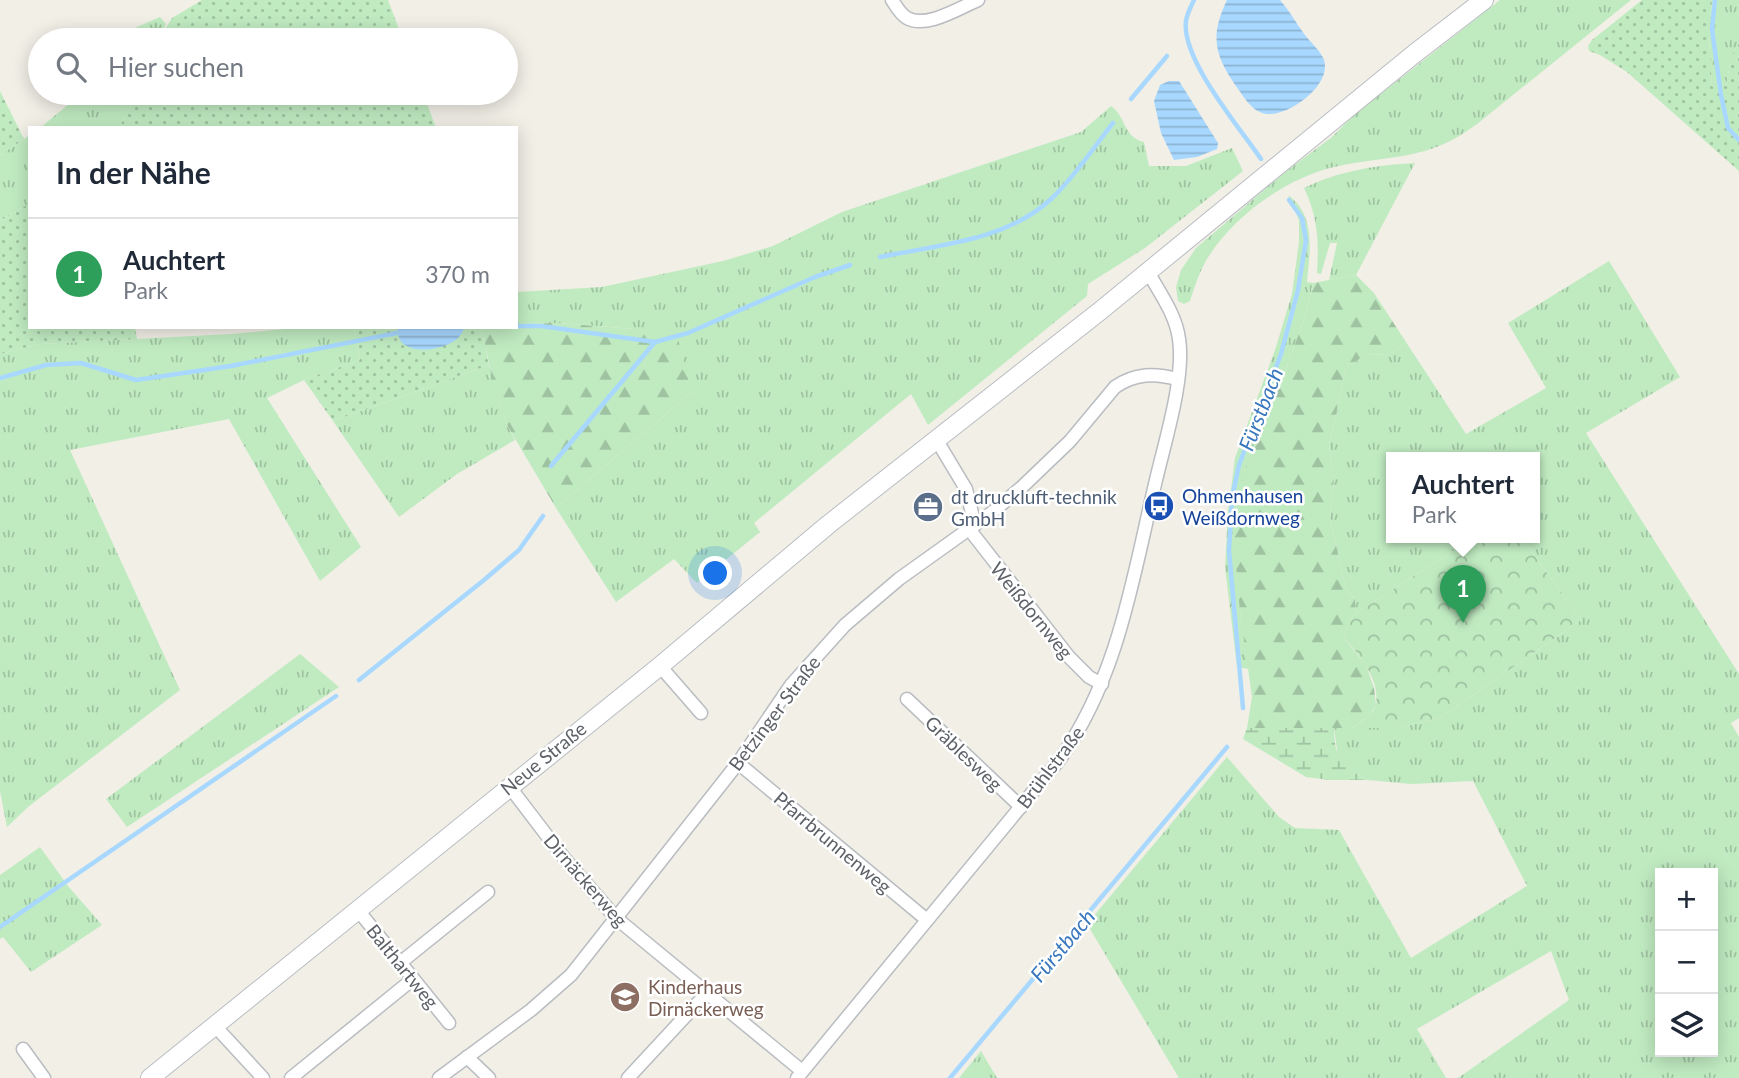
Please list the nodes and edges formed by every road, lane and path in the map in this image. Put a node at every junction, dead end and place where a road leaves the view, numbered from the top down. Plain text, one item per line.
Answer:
1 (892, 0) edge
2 (978, 0) edge
3 (1484, 0) edge
4 (1148, 272) junction
5 (1178, 379) junction
6 (936, 439) junction
7 (972, 527) junction
8 (660, 666) junction
9 (1102, 684) junction
10 (907, 699) dead end
11 (701, 713) dead end
12 (738, 763) junction
13 (509, 786) junction
14 (1021, 807) junction
15 (488, 892) dead end
16 (357, 909) junction
17 (616, 918) junction
18 (927, 920) junction
19 (400, 963) junction
20 (413, 979) junction
21 (706, 994) junction
22 (449, 1023) dead end
23 (215, 1026) junction
24 (23, 1049) dead end
25 (467, 1057) junction
26 (800, 1075) edge
27 (44, 1078) edge
28 (150, 1078) edge
29 (262, 1078) edge
30 (291, 1078) edge
31 (439, 1078) edge
32 (489, 1078) edge
33 (628, 1078) edge

1 - 2 street
3 - 4 main road, Neue Straße
4 - 5 street, Brühlstraße
4 - 6 main road, Neue Straße
5 - 7 street, Betzinger Straße
5 - 9 street, Brühlstraße
6 - 7 street, Weißdornweg
6 - 8 main road, Neue Straße
7 - 9 street, Weißdornweg
7 - 12 street, Betzinger Straße
8 - 11 street
8 - 13 main road, Neue Straße
9 - 14 street, Brühlstraße
10 - 14 street, Gräblesweg
12 - 17 street, Betzinger Straße
12 - 18 street, Pfarrbrunnenweg
13 - 16 main road, Neue Straße
13 - 17 street, Dirnäckerweg
14 - 18 street, Brühlstraße
15 - 19 street
16 - 19 street, Balthartweg
16 - 23 main road, Neue Straße
17 - 21 street, Dirnäckerweg
17 - 25 street, Betzinger Straße
18 - 26 street, Brühlstraße
19 - 20 street, Balthartweg
20 - 22 street, Balthartweg
20 - 30 street
21 - 26 street, Dirnäckerweg
21 - 33 street
23 - 28 main road, Neue Straße
23 - 29 street
24 - 27 street
25 - 31 street, Betzinger Straße
25 - 32 street

